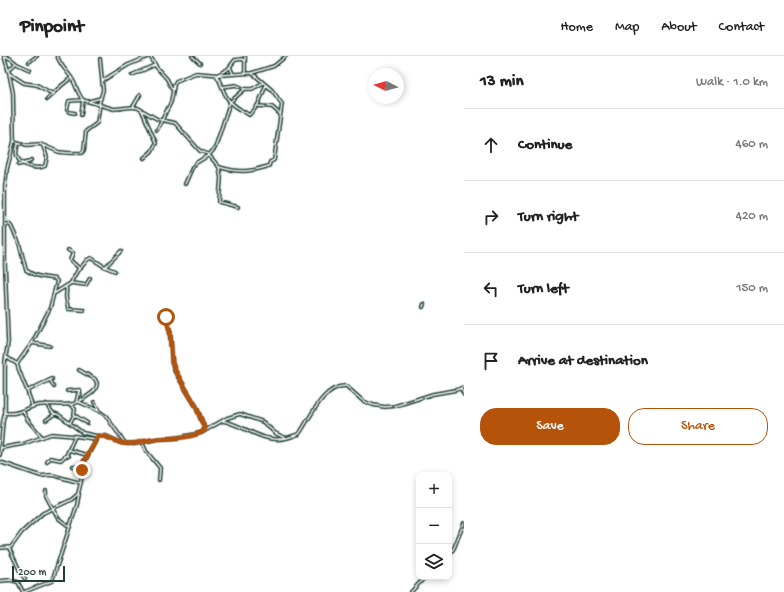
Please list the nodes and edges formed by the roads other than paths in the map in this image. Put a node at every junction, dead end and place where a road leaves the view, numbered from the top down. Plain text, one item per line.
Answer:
1 (4, 56) edge
2 (37, 56) edge
3 (57, 56) edge
4 (150, 56) edge
5 (192, 56) edge
6 (245, 56) edge
7 (286, 56) edge
8 (100, 59) dead end
9 (245, 61) junction
10 (29, 62) dead end
11 (200, 62) dead end
12 (16, 64) junction
13 (154, 65) junction
14 (230, 66) junction
15 (30, 70) dead end
16 (9, 72) junction
17 (245, 73) junction
18 (252, 73) junction
19 (216, 74) junction
20 (233, 74) junction
21 (132, 75) dead end
22 (71, 78) junction
23 (102, 81) junction
24 (264, 84) junction
25 (222, 87) junction
26 (245, 89) junction
27 (172, 90) junction
28 (53, 94) junction
29 (140, 95) dead end
30 (101, 98) junction
31 (48, 99) dead end
32 (83, 100) junction
33 (88, 101) junction
34 (230, 102) junction
35 (99, 104) junction
36 (258, 106) junction
37 (133, 107) junction
38 (142, 111) junction
39 (75, 113) dead end
40 (81, 115) dead end
41 (280, 115) junction
42 (163, 120) junction
43 (157, 130) dead end
44 (14, 141) junction
45 (18, 142) junction
46 (44, 146) junction
47 (16, 151) junction
48 (11, 154) junction
49 (209, 155) junction
50 (144, 158) dead end
51 (31, 160) dead end
52 (24, 163) junction
53 (18, 165) dead end
54 (219, 167) junction
55 (186, 184) dead end
56 (238, 207) dead end
57 (4, 225) junction
58 (68, 250) dead end
59 (121, 251) dead end
60 (105, 267) junction
61 (79, 270) junction
62 (115, 271) dead end
63 (90, 278) dead end
64 (70, 284) junction
65 (66, 287) junction
66 (55, 293) junction
67 (424, 304) dead end
68 (422, 307) dead end
69 (84, 310) dead end
70 (166, 317) dead end
71 (32, 343) junction
72 (50, 346) dead end
73 (6, 357) junction
74 (17, 364) junction
75 (79, 370) dead end
76 (54, 387) dead end
77 (464, 387) edge
78 (460, 389) junction
79 (79, 390) junction
80 (26, 391) junction
81 (68, 391) dead end
82 (464, 395) edge
83 (80, 402) junction
84 (94, 402) dead end
85 (76, 403) junction
86 (46, 404) junction
87 (70, 405) junction
88 (32, 407) junction
89 (23, 411) junction
90 (98, 411) junction
91 (5, 413) junction
92 (55, 414) junction
93 (74, 415) junction
94 (46, 420) dead end
95 (222, 420) junction
96 (70, 423) junction
97 (87, 423) dead end
98 (205, 430) junction
99 (74, 436) junction
100 (98, 436) junction
101 (42, 437) junction
102 (287, 438) junction
103 (96, 439) junction
104 (142, 442) junction
105 (125, 443) junction
106 (1, 448) edge
107 (69, 450) junction
108 (88, 455) junction
109 (0, 456) edge
110 (66, 456) junction
111 (69, 456) dead end
112 (0, 462) edge
113 (47, 462) dead end
114 (73, 466) dead end
115 (83, 467) junction
116 (159, 480) dead end
117 (81, 483) junction
118 (46, 490) dead end
119 (79, 492) junction
120 (53, 508) junction
121 (464, 523) edge
122 (70, 526) junction
123 (0, 548) edge
124 (9, 548) junction
125 (452, 551) edge
126 (25, 579) dead end
127 (421, 580) edge
128 (0, 581) edge
129 (23, 592) edge
130 (412, 592) edge

1 - 12 street
1 - 16 street
2 - 10 street
3 - 22 street
4 - 13 street
4 - 23 street
5 - 11 street
6 - 9 street
7 - 18 street
8 - 23 street
9 - 14 street
9 - 17 street
12 - 15 street
12 - 16 street
13 - 21 street
13 - 27 street
14 - 19 street
14 - 20 street
16 - 28 street
16 - 44 street
17 - 18 street
17 - 20 street
18 - 24 street
19 - 20 street
19 - 25 street
19 - 27 street
22 - 28 street
22 - 32 street
23 - 30 street
24 - 26 street
24 - 36 street
24 - 41 street
25 - 26 street
25 - 34 street
26 - 34 street
27 - 42 street
28 - 31 street
29 - 37 street
30 - 33 street
30 - 35 street
32 - 33 street
32 - 39 street
32 - 40 street
33 - 35 street
34 - 36 street
34 - 49 street
35 - 37 street
35 - 46 street
36 - 41 street
37 - 38 street
38 - 42 street
38 - 50 street
41 - 54 street
42 - 43 street
42 - 49 street
44 - 45 street
44 - 48 street
45 - 46 street
45 - 47 street
46 - 52 street
47 - 48 street
47 - 52 street
48 - 57 street
49 - 54 street
49 - 55 street
51 - 52 street
52 - 53 street
54 - 56 street
57 - 66 street
57 - 73 street
58 - 61 street
59 - 60 street
60 - 61 street
60 - 62 street
61 - 64 street
63 - 64 street
64 - 65 street
65 - 66 street
65 - 69 street
66 - 71 street
67 - 68 street
70 - 98 street
71 - 72 street
71 - 74 street
73 - 74 street
73 - 91 street
74 - 80 street
75 - 83 street
76 - 80 street
77 - 78 street
78 - 82 street
78 - 102 street
79 - 81 street
79 - 83 street
79 - 85 street
80 - 88 street
83 - 85 street
83 - 90 street
84 - 90 street
85 - 87 street
86 - 87 street
86 - 88 street
86 - 92 street
87 - 93 street
88 - 89 street
89 - 91 street
89 - 101 street
90 - 105 street
91 - 106 street
92 - 94 street
92 - 96 street
93 - 96 street
93 - 97 street
95 - 98 street
95 - 102 street
95 - 102 street
96 - 100 street
98 - 104 street
99 - 101 street
99 - 103 street
99 - 107 street
100 - 103 street
100 - 105 street
101 - 106 street
103 - 108 street
104 - 105 street
104 - 116 street
106 - 109 street
107 - 108 street
107 - 110 street
108 - 115 street
110 - 111 street
110 - 113 street
112 - 117 street
114 - 115 street
115 - 117 street
117 - 119 street
118 - 120 street
119 - 120 street
119 - 122 street
120 - 122 street
120 - 124 street
121 - 125 street
122 - 129 street
123 - 124 street
124 - 126 street
127 - 130 street
128 - 129 street

